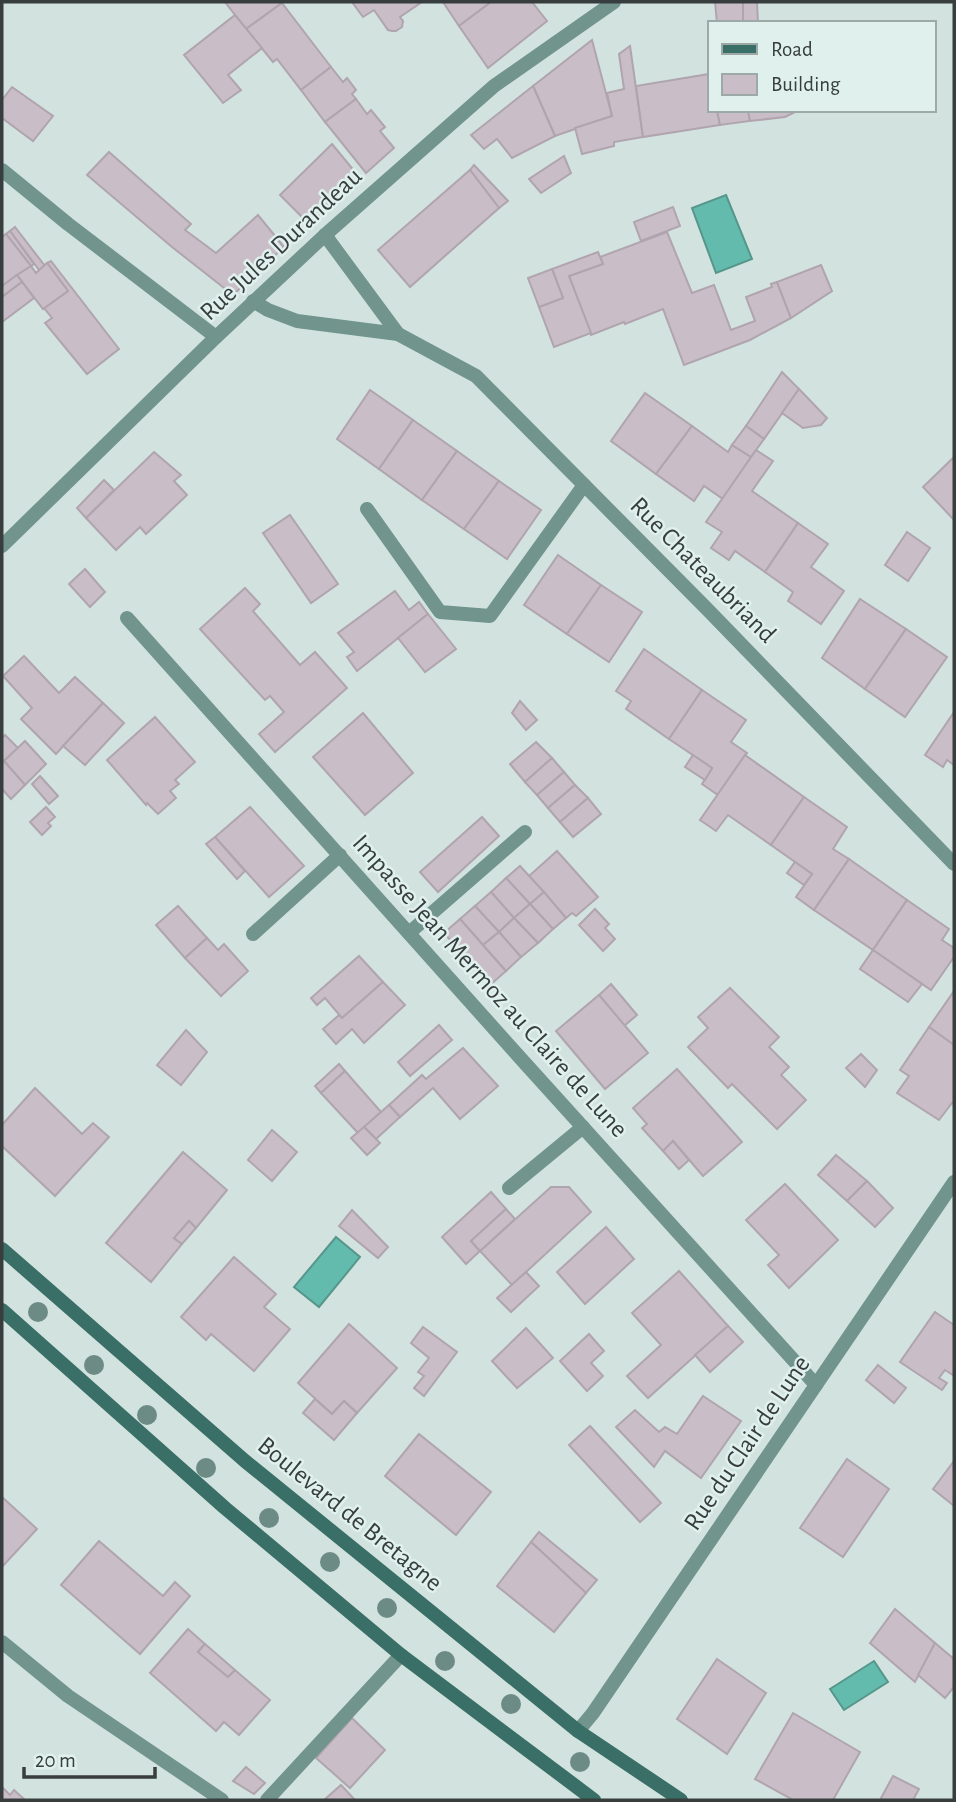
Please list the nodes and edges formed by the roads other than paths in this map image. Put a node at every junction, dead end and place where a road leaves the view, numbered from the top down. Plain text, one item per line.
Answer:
1 (614, 2) edge
2 (2, 170) edge
3 (325, 235) junction
4 (253, 301) junction
5 (398, 334) junction
6 (216, 337) junction
7 (584, 485) junction
8 (367, 509) dead end
9 (2, 546) edge
10 (127, 618) dead end
11 (525, 832) dead end
12 (340, 855) junction
13 (954, 864) edge
14 (409, 933) junction
15 (253, 934) dead end
16 (583, 1127) junction
17 (954, 1182) edge
18 (509, 1188) dead end
19 (2, 1249) edge
20 (2, 1310) edge
21 (816, 1385) junction
22 (2, 1642) edge
23 (401, 1655) junction
24 (578, 1731) junction
25 (222, 1800) edge
26 (267, 1800) edge
27 (594, 1800) edge
28 (681, 1800) edge

1 - 3 street, Rue Jules Durandeau
2 - 6 street
3 - 4 street, Rue Jules Durandeau
3 - 5 street, Rue Chateaubriand
4 - 5 street, Rue Chateaubriand
4 - 6 street, Rue Jules Durandeau
5 - 7 street, Rue Chateaubriand
6 - 9 street, Rue Jules Durandeau
7 - 8 street
7 - 13 street, Rue Chateaubriand
10 - 12 street, Impasse Jean Mermoz au Claire de Lune
11 - 14 street
12 - 14 street, Impasse Jean Mermoz au Claire de Lune
12 - 15 street
14 - 16 street, Impasse Jean Mermoz au Claire de Lune
16 - 18 street
16 - 21 street, Impasse Jean Mermoz au Claire de Lune
17 - 21 street, Rue du Clair de Lune
19 - 24 main road, Boulevard de Bretagne
20 - 23 main road
21 - 24 street, Rue du Clair de Lune
22 - 25 street
23 - 26 street
23 - 27 main road
24 - 28 main road, Boulevard de Bretagne

